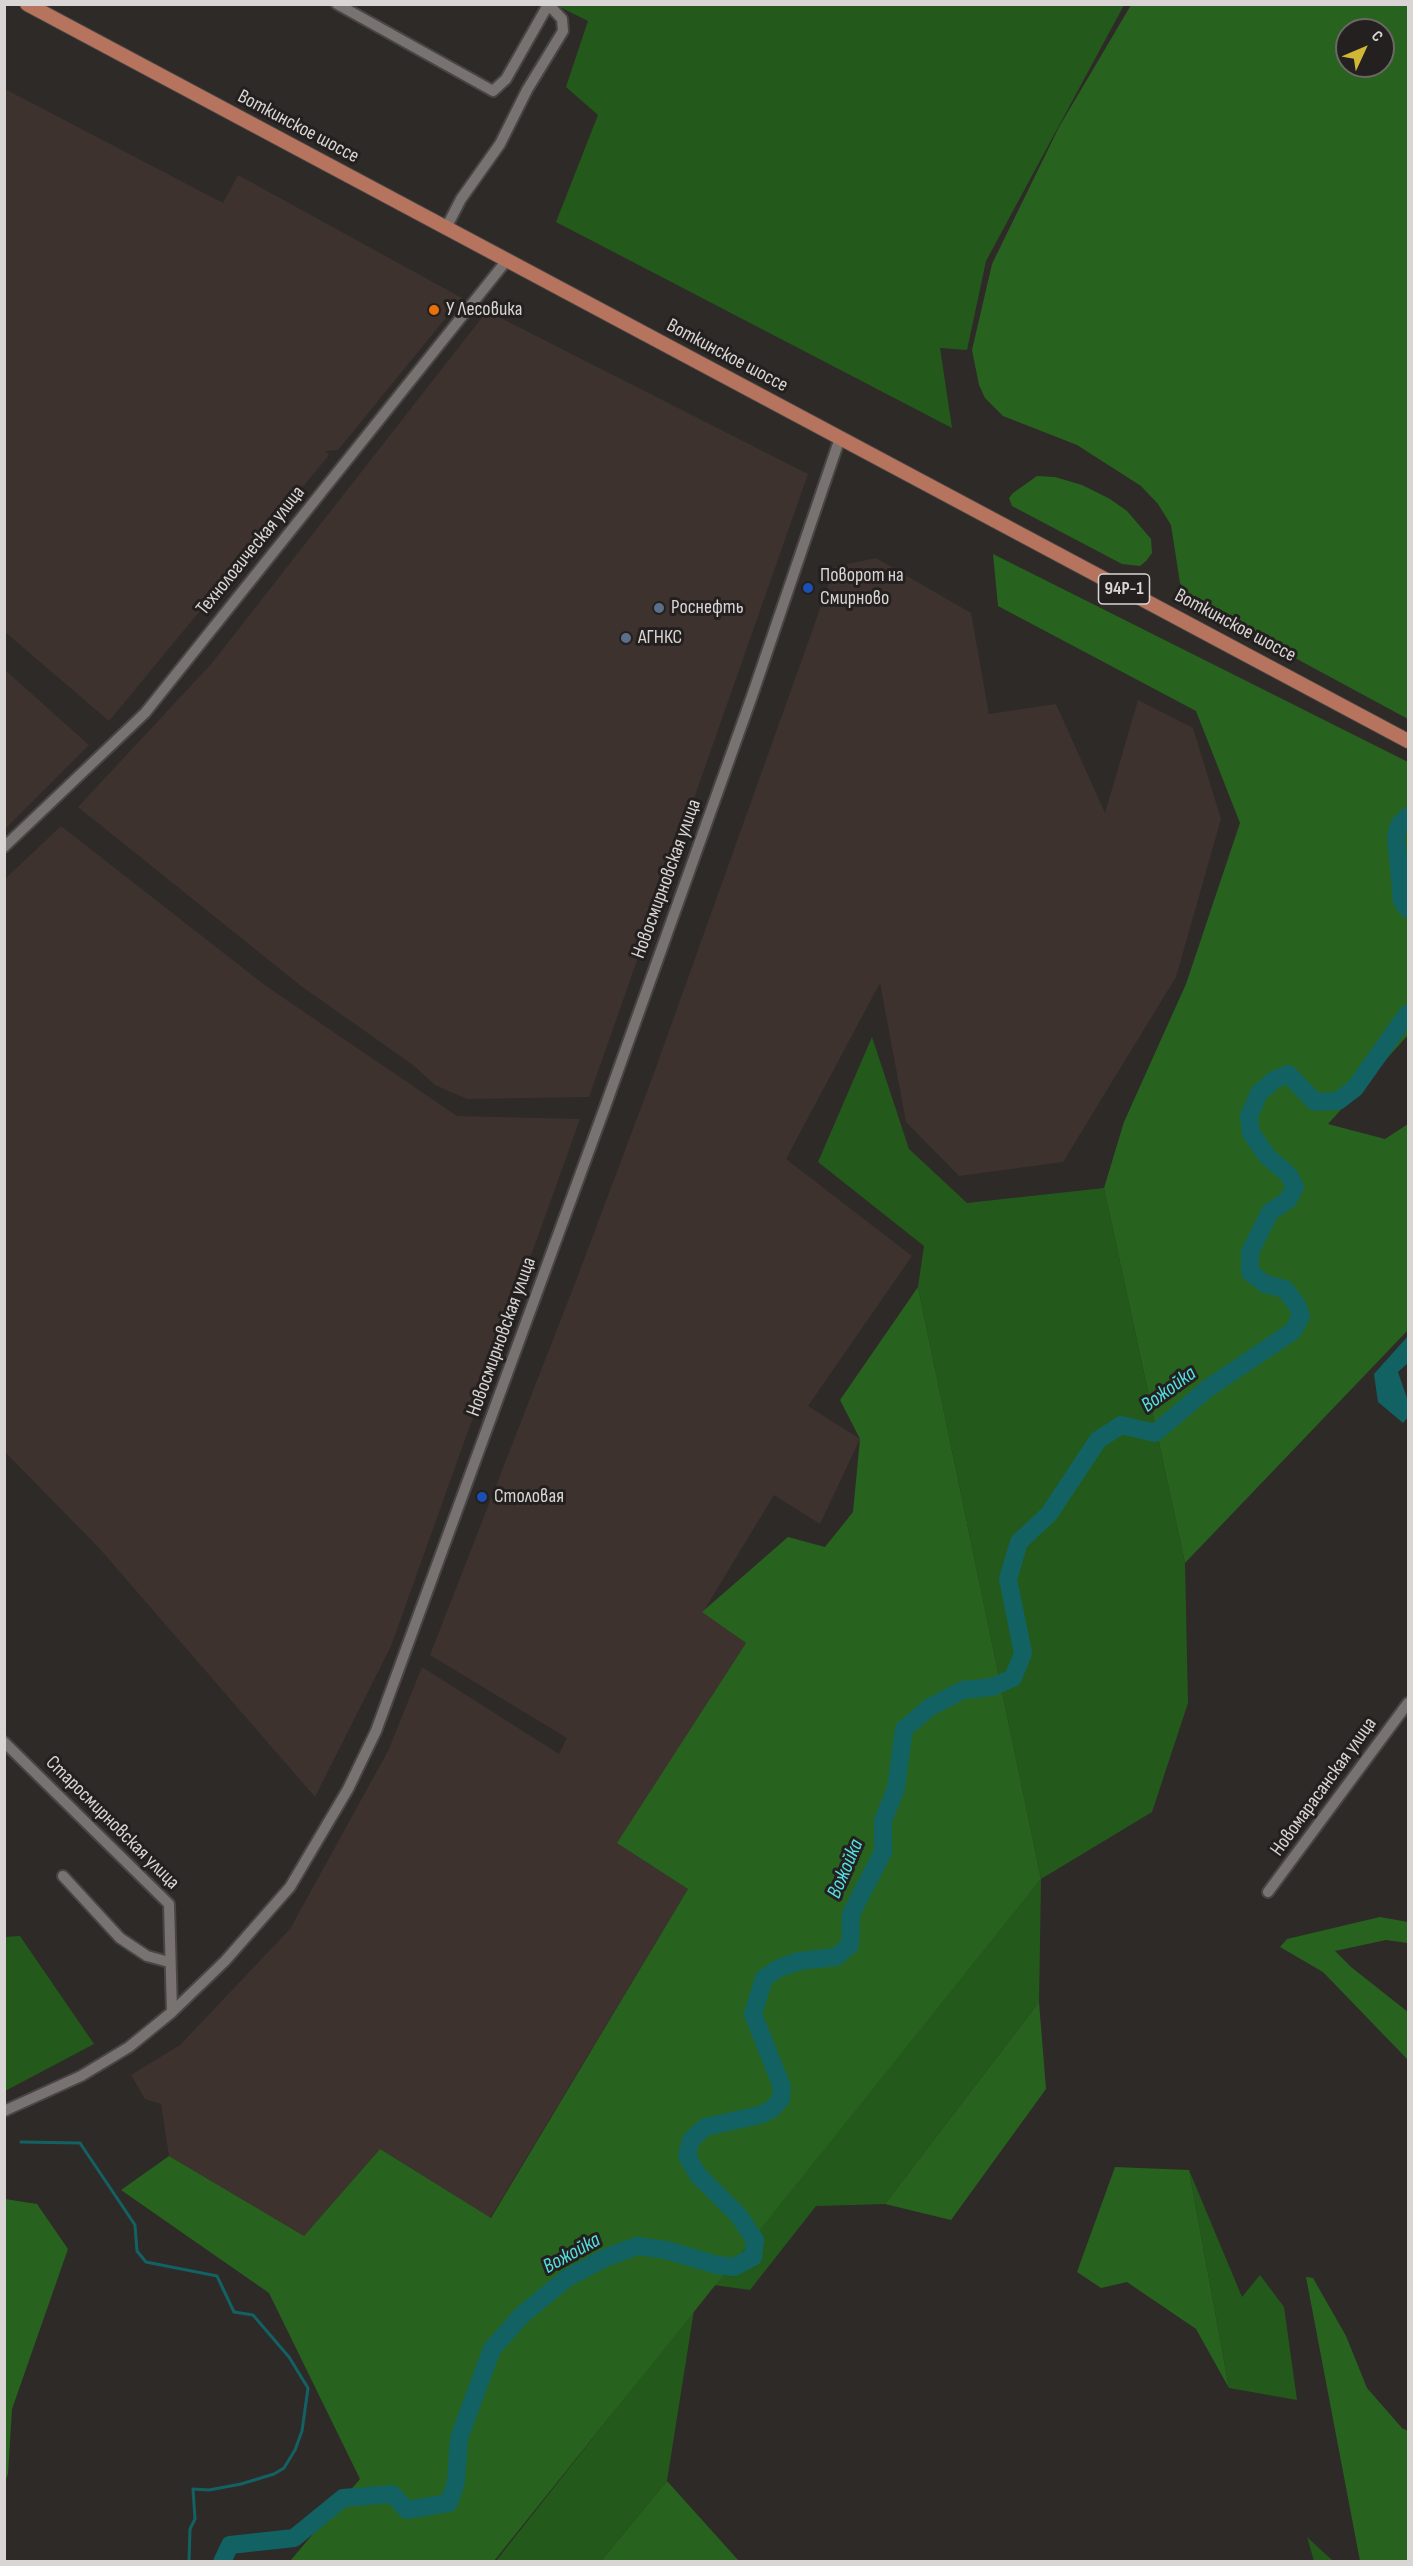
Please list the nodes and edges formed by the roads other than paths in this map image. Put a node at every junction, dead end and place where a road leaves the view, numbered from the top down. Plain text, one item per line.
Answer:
1 (27, 4) edge
2 (337, 4) edge
3 (548, 4) edge
4 (446, 228) junction
5 (507, 260) junction
6 (840, 438) junction
7 (1408, 741) edge
8 (4, 847) edge
9 (1408, 1703) edge
10 (4, 1742) edge
11 (63, 1875) dead end
12 (1268, 1892) dead end
13 (169, 1962) junction
14 (172, 2012) junction
15 (4, 2111) edge

1 - 4 main road, Воткинское шоссе
2 - 3 street
3 - 4 street
4 - 5 main road, Воткинское шоссе
5 - 6 main road, Воткинское шоссе
5 - 8 street, Технологическая улица
6 - 7 main road, Воткинское шоссе / 94Р-1
6 - 14 street, Новосмирновская улица
9 - 12 street, Новомарасанская улица
10 - 13 street, Старосмирновская улица
11 - 13 street
13 - 14 street, Старосмирновская улица
14 - 15 street, Новосмирновская улица

